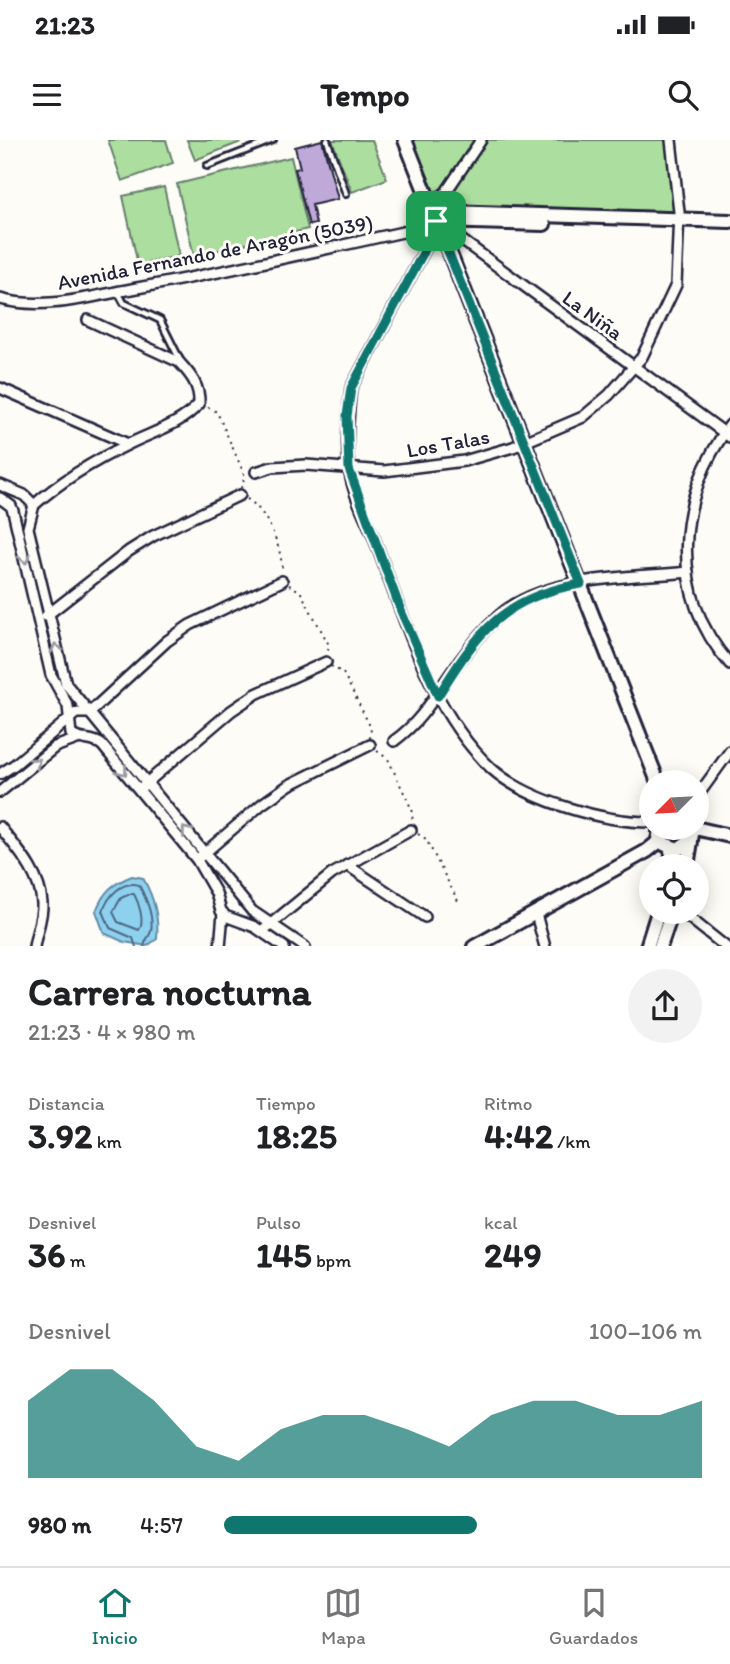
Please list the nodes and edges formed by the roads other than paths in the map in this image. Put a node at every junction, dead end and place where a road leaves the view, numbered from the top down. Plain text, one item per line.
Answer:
1 (273, 140) edge
2 (327, 140) edge
3 (396, 140) edge
4 (405, 140) edge
5 (481, 140) edge
6 (671, 140) edge
7 (207, 166) dead end
8 (346, 194) dead end
9 (436, 221) junction
10 (730, 221) edge
11 (679, 224) junction
12 (730, 229) edge
13 (117, 292) junction
14 (0, 299) edge
15 (88, 320) dead end
16 (634, 366) junction
17 (184, 367) junction
18 (0, 388) edge
19 (728, 432) edge
20 (524, 443) junction
21 (128, 444) junction
22 (349, 469) junction
23 (256, 472) dead end
24 (0, 485) edge
25 (24, 495) junction
26 (240, 495) road end
27 (0, 498) edge
28 (34, 505) junction
29 (13, 511) junction
30 (30, 516) junction
31 (688, 572) junction
32 (282, 580) road end
33 (581, 584) junction
34 (48, 615) junction
35 (39, 621) junction
36 (326, 662) road end
37 (730, 664) edge
38 (438, 696) junction
39 (89, 713) junction
40 (69, 721) junction
41 (99, 725) junction
42 (77, 739) junction
43 (91, 739) junction
44 (394, 741) dead end
45 (370, 745) road end
46 (730, 751) edge
47 (655, 770) edge
48 (0, 774) edge
49 (709, 780) edge
50 (146, 782) junction
51 (139, 790) junction
52 (0, 792) edge
53 (639, 823) edge
54 (0, 827) edge
55 (411, 830) road end
56 (651, 840) edge
57 (664, 840) edge
58 (687, 840) edge
59 (669, 847) junction
60 (647, 851) junction
61 (671, 854) edge
62 (201, 856) junction
63 (347, 865) junction
64 (236, 892) junction
65 (243, 901) junction
66 (218, 903) junction
67 (536, 914) junction
68 (227, 915) junction
69 (425, 917) dead end
70 (654, 924) edge
71 (667, 924) edge
72 (697, 924) edge
73 (270, 925) junction
74 (261, 931) junction
75 (34, 946) edge
76 (220, 946) edge
77 (283, 946) edge
78 (302, 946) edge
79 (476, 946) edge
80 (545, 946) edge
81 (647, 946) edge
82 (660, 946) edge
83 (725, 946) edge

1 - 7 lane
2 - 8 lane
3 - 9 street
4 - 9 street
5 - 9 street
6 - 11 street, Los Talas
9 - 11 street
9 - 13 street, Avenida Fernando de Aragón (5039)
9 - 16 street, La Niña
9 - 20 street
9 - 22 street
10 - 11 street
11 - 12 street
11 - 16 street, Los Talas
13 - 14 street, Avenida Fernando de Aragón (5039)
13 - 17 lane
15 - 17 street
16 - 19 street, La Niña
16 - 20 street, Los Talas
17 - 21 street
18 - 21 street
19 - 31 street
20 - 22 street, Los Talas
20 - 33 street
21 - 28 street
22 - 23 street, Los Talas
22 - 38 street
24 - 25 street
25 - 28 street
25 - 29 street
26 - 34 street
27 - 29 street
28 - 30 street
29 - 30 street
29 -> 35 street
30 - 34 street
31 - 33 street
31 - 37 street
32 - 39 street
33 - 38 street
33 - 47 street
34 - 35 street
39 -> 34 street
35 - 40 street
36 - 50 street
38 - 44 street
38 - 53 street
39 - 40 street
39 - 41 street
40 - 42 street
40 - 48 street
41 - 43 street
41 - 50 street
42 - 43 street
52 -> 42 street
43 -> 51 street
45 - 62 street
46 - 49 street
50 - 51 street
62 -> 50 street
51 - 62 street
54 - 75 street
55 - 63 street
56 - 60 street
57 - 59 street
58 - 59 street
59 - 60 street
59 - 61 street
60 - 67 street
62 - 64 street
62 - 66 street
63 - 69 street
63 - 73 street
64 - 65 street
64 - 66 street
65 - 68 street
65 - 73 street
66 - 68 street
67 - 79 street
67 - 80 street
68 - 74 street
68 - 76 street
70 - 81 street
71 - 82 street
72 - 83 street
73 - 74 street
73 - 78 street
74 - 77 street

